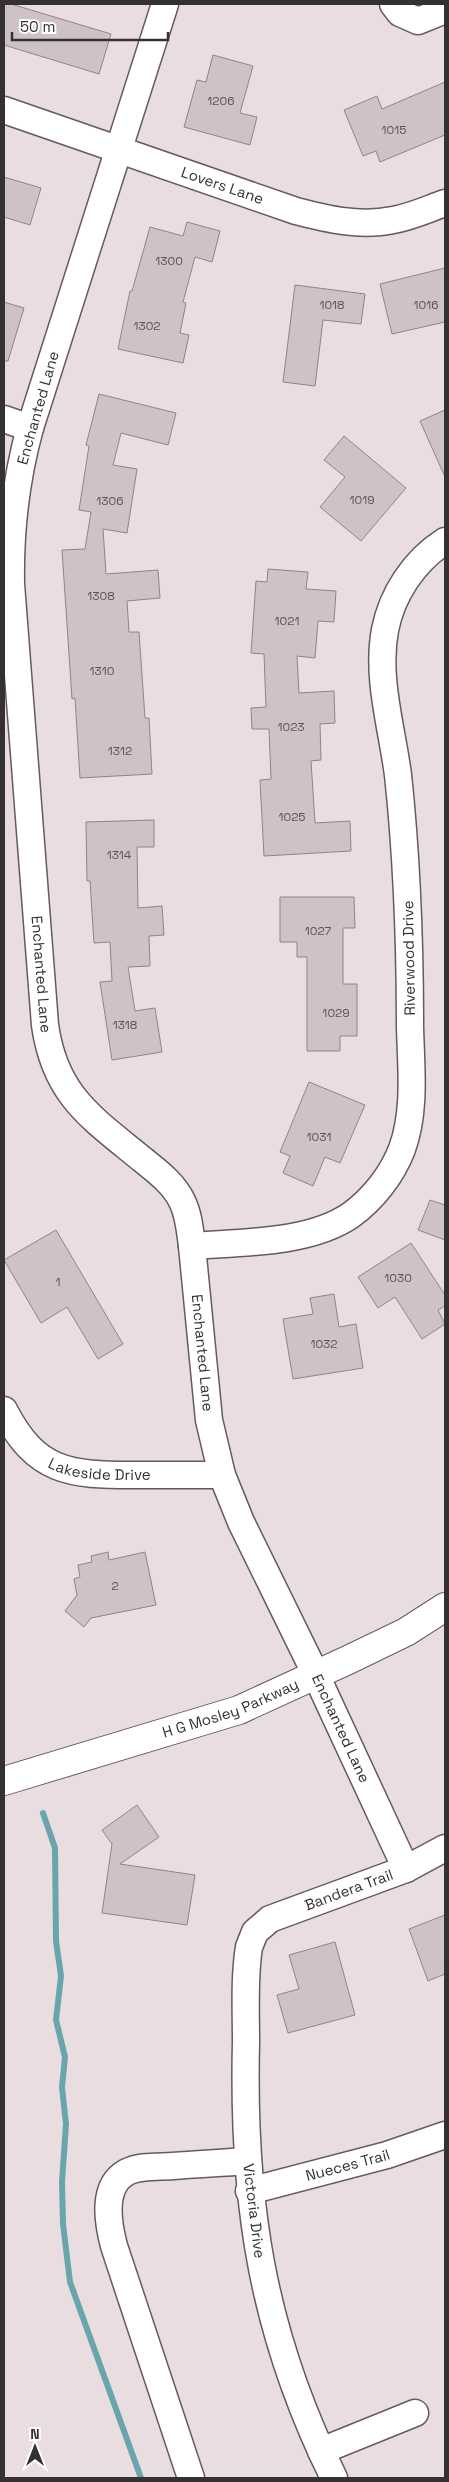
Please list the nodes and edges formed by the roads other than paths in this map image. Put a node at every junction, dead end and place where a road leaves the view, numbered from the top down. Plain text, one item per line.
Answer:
1 (165, 4) edge
2 (393, 4) edge
3 (445, 10) edge
4 (4, 110) edge
5 (119, 150) junction
6 (445, 203) edge
7 (4, 418) edge
8 (30, 428) junction
9 (445, 542) edge
10 (12, 700) edge
11 (192, 1246) junction
12 (4, 1410) edge
13 (222, 1475) junction
14 (445, 1607) edge
15 (316, 1676) junction
16 (4, 1780) edge
17 (445, 1848) edge
18 (406, 1869) junction
19 (254, 1932) joint
20 (445, 2135) edge
21 (247, 2161) junction
22 (249, 2191) junction
23 (415, 2413) dead end
24 (321, 2451) junction
25 (191, 2478) edge
26 (334, 2478) edge

1 - 5 street, Enchanted Lane
2 - 3 street
4 - 5 street, Lovers Lane
5 - 6 street, Lovers Lane
5 - 8 street, Enchanted Lane
7 - 8 street
8 - 10 street, Enchanted Lane
9 - 11 street, Riverwood Drive
10 - 11 street, Enchanted Lane
11 - 13 street, Enchanted Lane
12 - 13 street, Lakeside Drive
13 - 15 street, Enchanted Lane
14 - 15 main road, H G Mosley Parkway
15 - 16 main road, H G Mosley Parkway
15 - 18 street, Enchanted Lane
17 - 18 street, Bandera Trail
18 - 19 street, Bandera Trail
19 - 21 street, Victoria Drive
20 - 22 street, Nueces Trail
21 - 22 street, Victoria Drive
21 - 25 street
22 - 24 street, Victoria Drive
23 - 24 street
24 - 26 street, Victoria Drive

